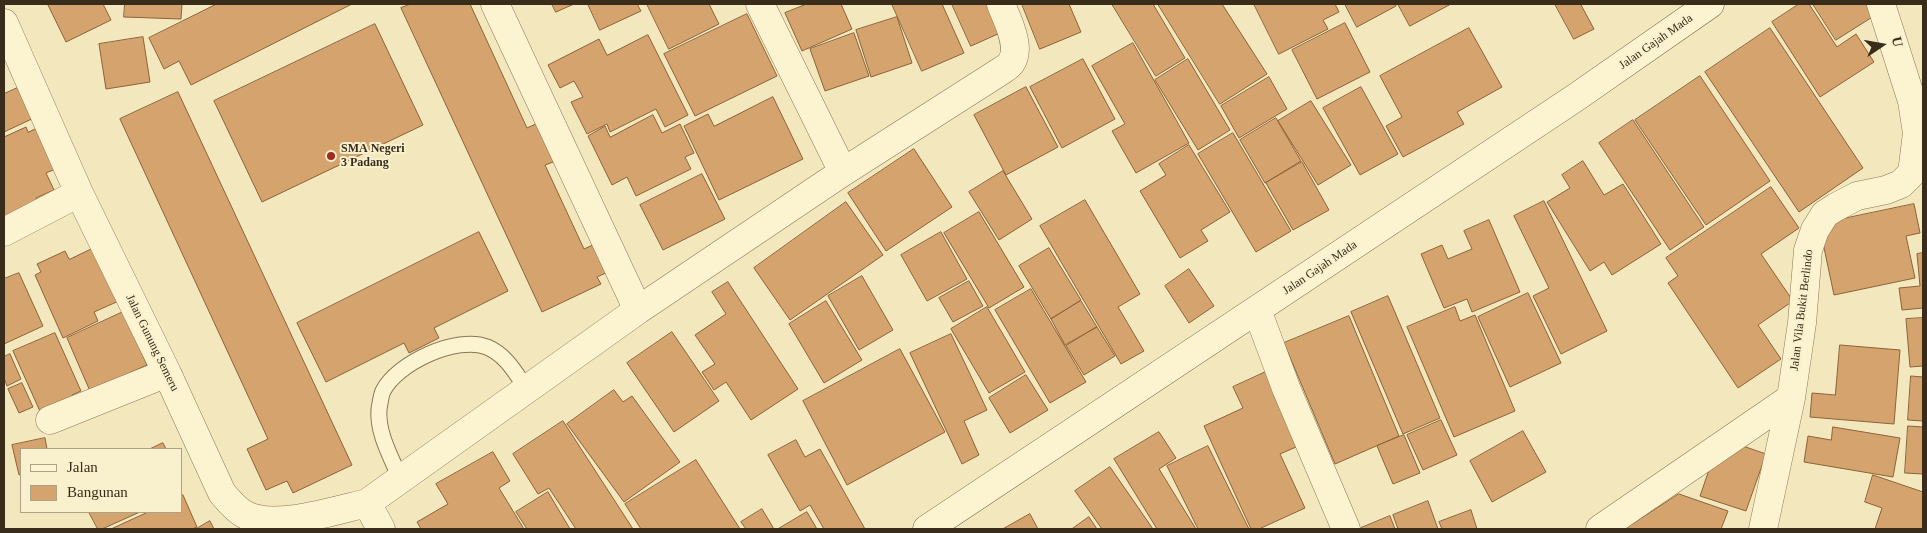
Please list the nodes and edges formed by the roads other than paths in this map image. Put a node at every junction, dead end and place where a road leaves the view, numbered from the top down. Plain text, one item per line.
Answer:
1 (495, 4) edge
2 (760, 4) edge
3 (1001, 4) edge
4 (1710, 4) edge
5 (1881, 4) edge
6 (4, 23) edge
7 (843, 172) junction
8 (78, 193) junction
9 (4, 232) edge
10 (638, 310) junction
11 (1257, 310) junction
12 (166, 373) junction
13 (526, 388) junction
14 (1791, 398) junction
15 (50, 420) dead end
16 (400, 478) junction
17 (367, 502) junction
18 (381, 529) edge
19 (927, 529) edge
20 (1346, 529) edge
21 (1600, 529) edge
22 (1763, 529) edge

1 - 10 street
2 - 7 street
3 - 7 street
4 - 11 street, Jalan Gajah Mada
5 - 14 street, Jalan Vila Bukit Berlindo
6 - 8 street, Jalan Gunung Semeru
7 - 10 street
8 - 9 street
8 - 12 street, Jalan Gunung Semeru
10 - 13 street
11 - 19 street, Jalan Gajah Mada
11 - 20 street
12 - 15 street
12 - 17 street, Jalan Gunung Semeru
13 - 16 street
13 - 16 lane
14 - 21 street
14 - 22 street, Jalan Vila Bukit Berlindo
16 - 17 street
17 - 18 street

